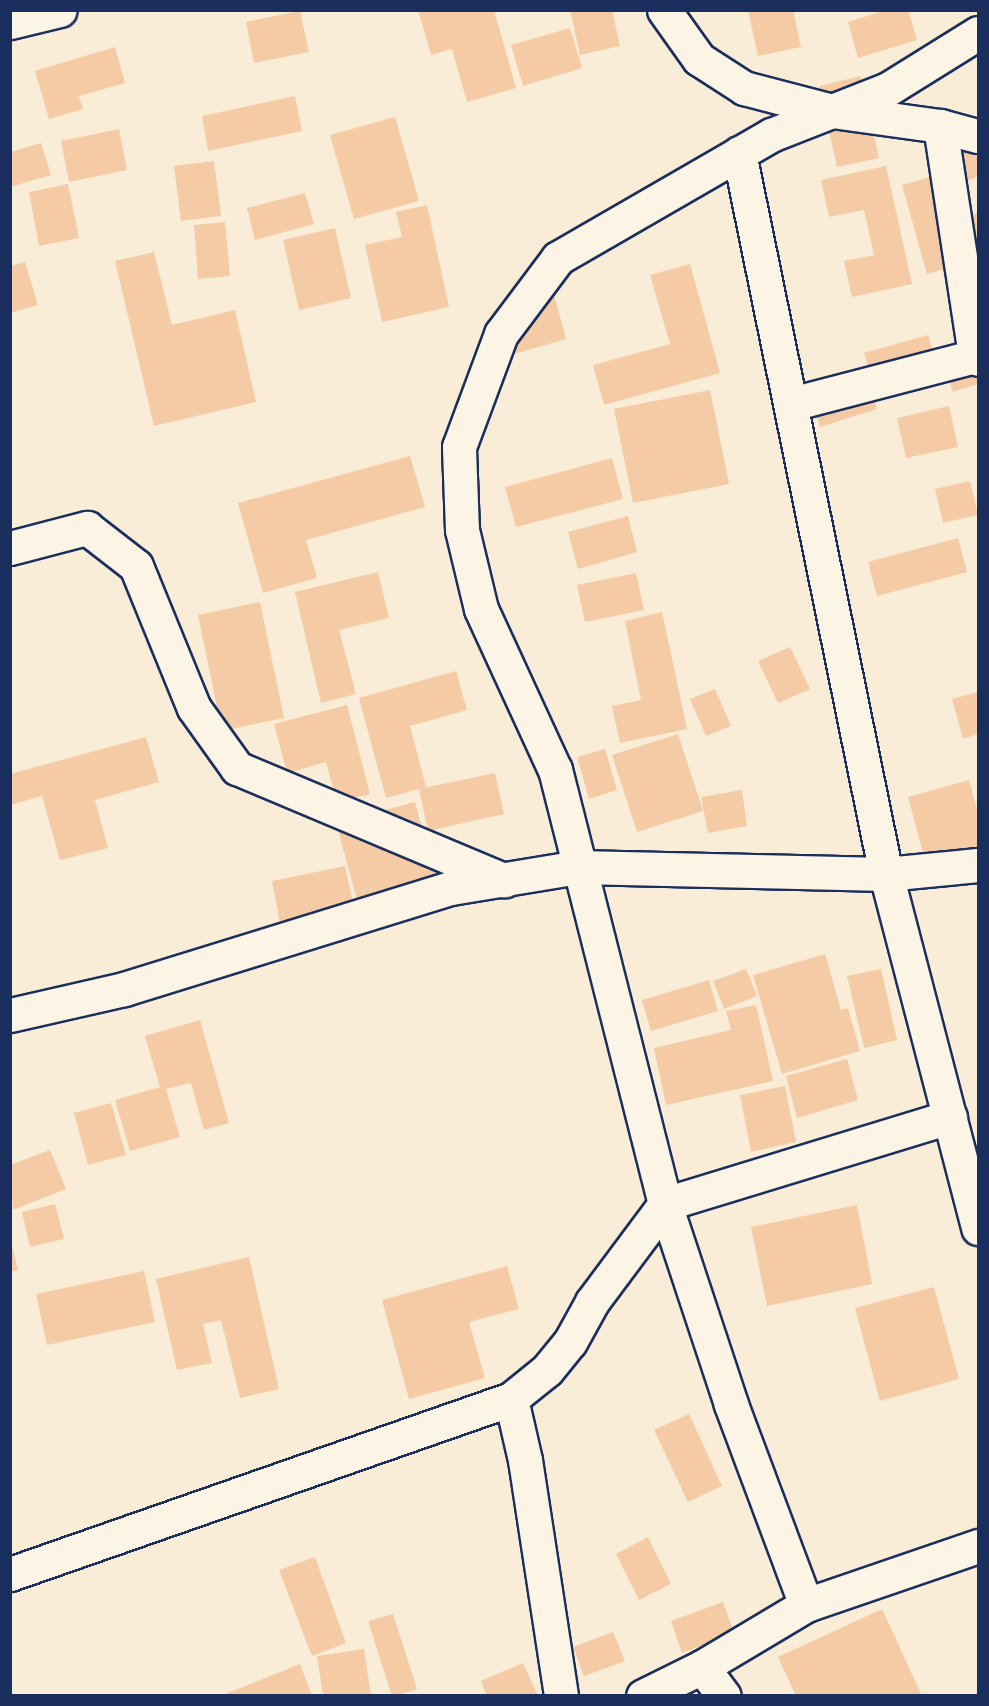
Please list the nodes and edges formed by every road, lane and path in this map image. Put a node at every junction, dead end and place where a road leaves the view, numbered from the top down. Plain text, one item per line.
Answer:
1 (60, 10) edge
2 (664, 10) edge
3 (10, 22) edge
4 (978, 33) edge
5 (832, 111) junction
6 (940, 126) junction
7 (978, 136) edge
8 (739, 153) junction
9 (977, 358) edge
10 (791, 404) junction
11 (10, 548) edge
12 (978, 865) edge
13 (578, 867) junction
14 (886, 874) junction
15 (504, 880) junction
16 (10, 1016) edge
17 (950, 1117) junction
18 (665, 1204) junction
19 (978, 1228) edge
20 (512, 1400) junction
21 (978, 1546) edge
22 (10, 1574) edge
23 (806, 1605) junction
24 (702, 1667) junction
25 (561, 1695) edge
26 (643, 1695) edge
27 (724, 1695) edge

1 - 3 street
2 - 5 street
4 - 5 street
5 - 6 street
5 - 8 street
6 - 7 street
6 - 9 street
8 - 10 street
8 - 13 street
9 - 10 street
10 - 14 street
11 - 15 street
12 - 14 street
13 - 14 street
13 - 15 street
13 - 18 street
14 - 17 street
15 - 16 street
17 - 18 street
17 - 19 street
18 - 20 street
18 - 23 street
20 - 22 street
20 - 25 street
21 - 23 street
23 - 24 street
24 - 26 street
24 - 27 street

